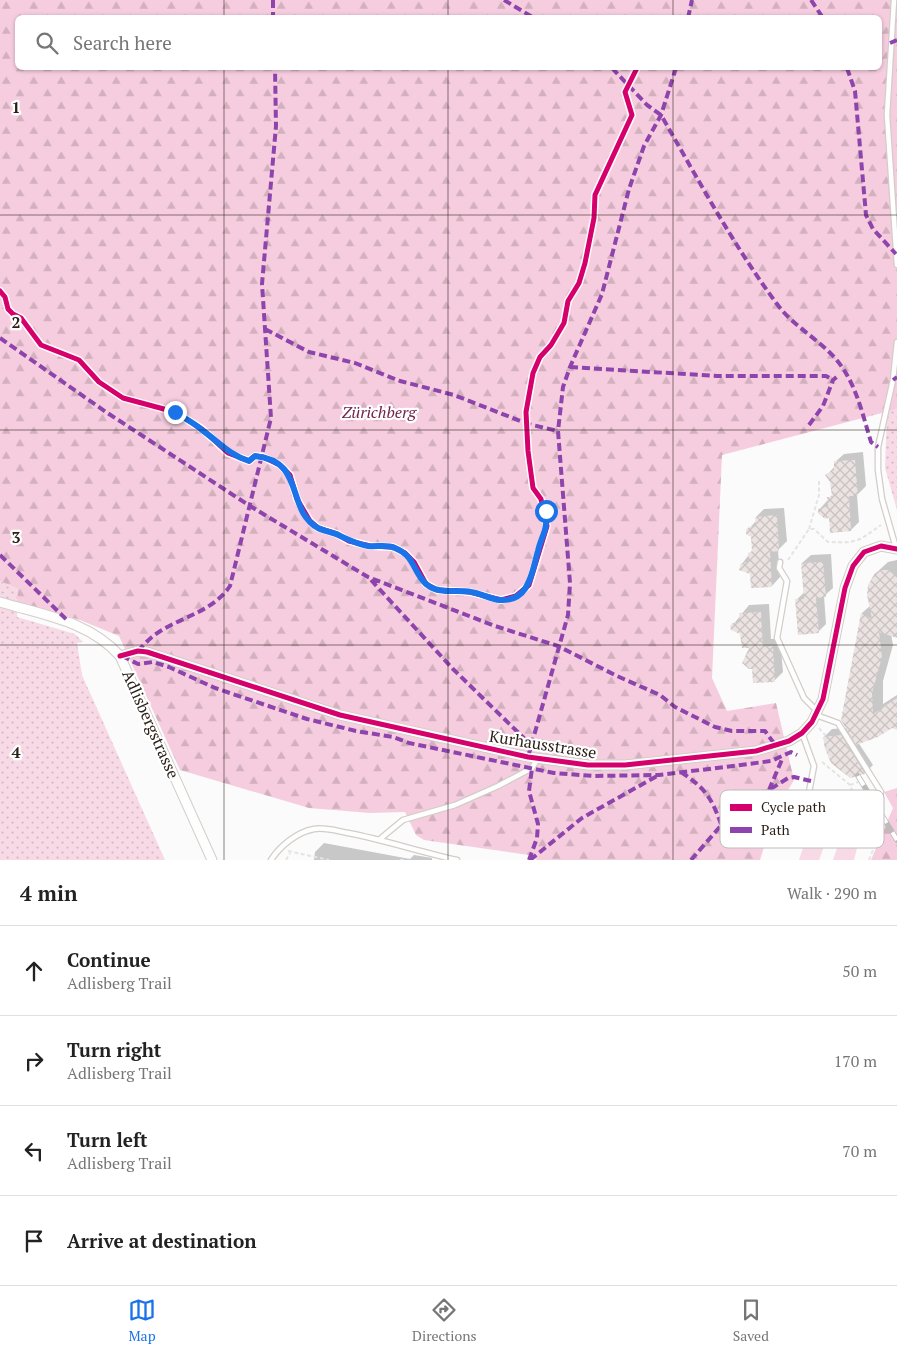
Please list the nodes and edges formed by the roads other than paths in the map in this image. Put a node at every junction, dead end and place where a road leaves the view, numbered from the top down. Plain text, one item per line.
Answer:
1 (894, 0) edge
2 (897, 265) edge
3 (897, 342) edge
4 (897, 549) edge
5 (780, 562) road end
6 (0, 602) edge
7 (120, 656) junction
8 (817, 713) junction
9 (802, 733) junction
10 (538, 758) junction
11 (809, 790) edge
12 (880, 790) edge
13 (380, 839) junction
14 (212, 860) edge
15 (271, 860) edge
16 (457, 860) edge

1 - 2 lane
3 - 4 lane
4 - 8 street, Kurhausstrasse
5 - 8 lane
6 - 7 street, Adlisbergstrasse
7 - 10 street, Kurhausstrasse
7 - 14 street, Adlisbergstrasse
8 - 9 street, Kurhausstrasse
8 - 12 lane
9 - 10 street, Kurhausstrasse
9 - 11 lane
10 - 13 lane
13 - 15 lane
13 - 16 lane

